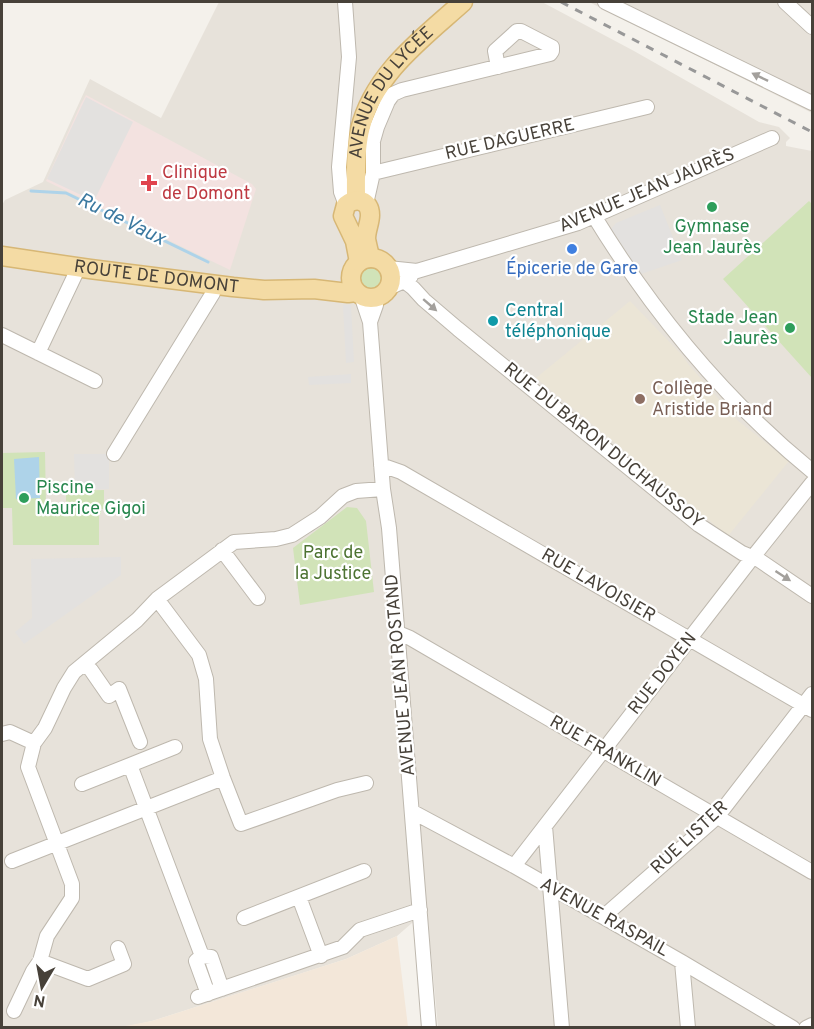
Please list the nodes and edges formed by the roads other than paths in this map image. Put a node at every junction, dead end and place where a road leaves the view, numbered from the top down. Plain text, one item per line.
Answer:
1 (345, 2) edge
2 (463, 2) edge
3 (605, 2) edge
4 (785, 2) edge
5 (813, 27) edge
6 (498, 67) dead end
7 (813, 103) edge
8 (647, 107) dead end
9 (772, 138) dead end
10 (373, 173) junction
11 (356, 203) junction
12 (594, 216) junction
13 (2, 256) edge
14 (77, 267) junction
15 (388, 268) joint
16 (417, 271) junction
17 (371, 281) junction
18 (215, 284) junction
19 (2, 335) edge
20 (38, 353) junction
21 (95, 381) dead end
22 (114, 454) dead end
23 (381, 465) junction
24 (813, 471) edge
25 (813, 483) edge
26 (383, 489) junction
27 (222, 550) junction
28 (753, 557) junction
29 (813, 596) edge
30 (258, 598) dead end
31 (157, 599) junction
32 (398, 633) junction
33 (690, 639) junction
34 (84, 664) junction
35 (810, 703) edge
36 (2, 734) edge
37 (140, 742) dead end
38 (34, 743) junction
39 (175, 747) dead end
40 (603, 751) junction
41 (130, 765) junction
42 (223, 778) junction
43 (366, 783) dead end
44 (82, 784) dead end
45 (145, 808) junction
46 (413, 812) junction
47 (717, 817) junction
48 (545, 826) junction
49 (57, 844) junction
50 (12, 861) dead end
51 (514, 866) junction
52 (364, 871) dead end
53 (813, 872) edge
54 (550, 888) junction
55 (299, 897) junction
56 (420, 910) junction
57 (603, 917) junction
58 (244, 918) dead end
59 (118, 948) dead end
60 (321, 956) junction
61 (40, 961) junction
62 (682, 962) junction
63 (14, 1011) dead end
64 (813, 1025) edge
65 (429, 1028) edge
66 (562, 1028) edge
67 (687, 1028) edge
68 (793, 1028) edge
69 (806, 1028) edge

1 - 11 street
2 - 11 main road, AVENUE DU LYCÉE
7 -> 3 street
4 - 5 street
6 - 10 street
8 - 10 street, RUE DAGUERRE
9 - 12 street, AVENUE JEAN JAURÈS
10 - 11 street
11 - 17 main road, AVENUE DU LYCÉE
11 - 17 main road, AVENUE DU LYCÉE
12 - 16 street, AVENUE JEAN JAURÈS
12 - 24 street
13 - 14 main road, ROUTE DE DOMONT
14 - 18 main road, ROUTE DE DOMONT
14 - 20 street
15 - 16 street, AVENUE JEAN JAURÈS
15 - 17 main road
16 - 17 street, AVENUE JEAN JAURÈS
17 - 18 main road, ROUTE DE DOMONT
17 - 23 street, AVENUE JEAN ROSTAND
17 -> 28 street, RUE DU BARON DUCHAUSSOY
18 - 22 street
19 - 20 street
20 - 21 street
23 - 26 street, AVENUE JEAN ROSTAND
23 - 33 street, RUE LAVOISIER
25 - 28 street, RUE DOYEN
26 - 27 street
26 - 32 street, AVENUE JEAN ROSTAND
27 - 30 street
27 - 31 street
28 -> 29 street, RUE DU BARON DUCHAUSSOY
28 - 33 street, RUE DOYEN
31 - 34 street
31 - 42 street
32 - 40 street, RUE FRANKLIN
32 - 46 street, AVENUE JEAN ROSTAND
33 - 35 street, RUE LAVOISIER
33 - 40 street, RUE DOYEN
34 - 37 street
34 - 38 street
35 - 47 street, RUE LISTER
36 - 38 street
38 - 49 street
39 - 41 street
40 - 47 street, RUE FRANKLIN
40 - 48 street, RUE DOYEN
41 - 44 street
41 - 45 street
42 - 43 street
42 - 45 street
45 - 49 street
45 - 60 street
46 - 51 street, AVENUE RASPAIL
46 - 56 street, AVENUE JEAN ROSTAND
47 - 53 street, RUE FRANKLIN
47 - 57 street, RUE LISTER
48 - 51 street, RUE DOYEN
48 - 54 street
49 - 50 street
49 - 61 street
51 - 54 street, AVENUE RASPAIL
52 - 55 street
54 - 57 street, AVENUE RASPAIL
54 - 66 street
55 - 58 street
55 - 60 street
56 - 60 street
56 - 65 street, AVENUE JEAN ROSTAND
57 - 62 street, AVENUE RASPAIL
59 - 61 street
61 - 63 street
62 - 67 street
62 - 68 street, AVENUE RASPAIL
64 - 69 street

